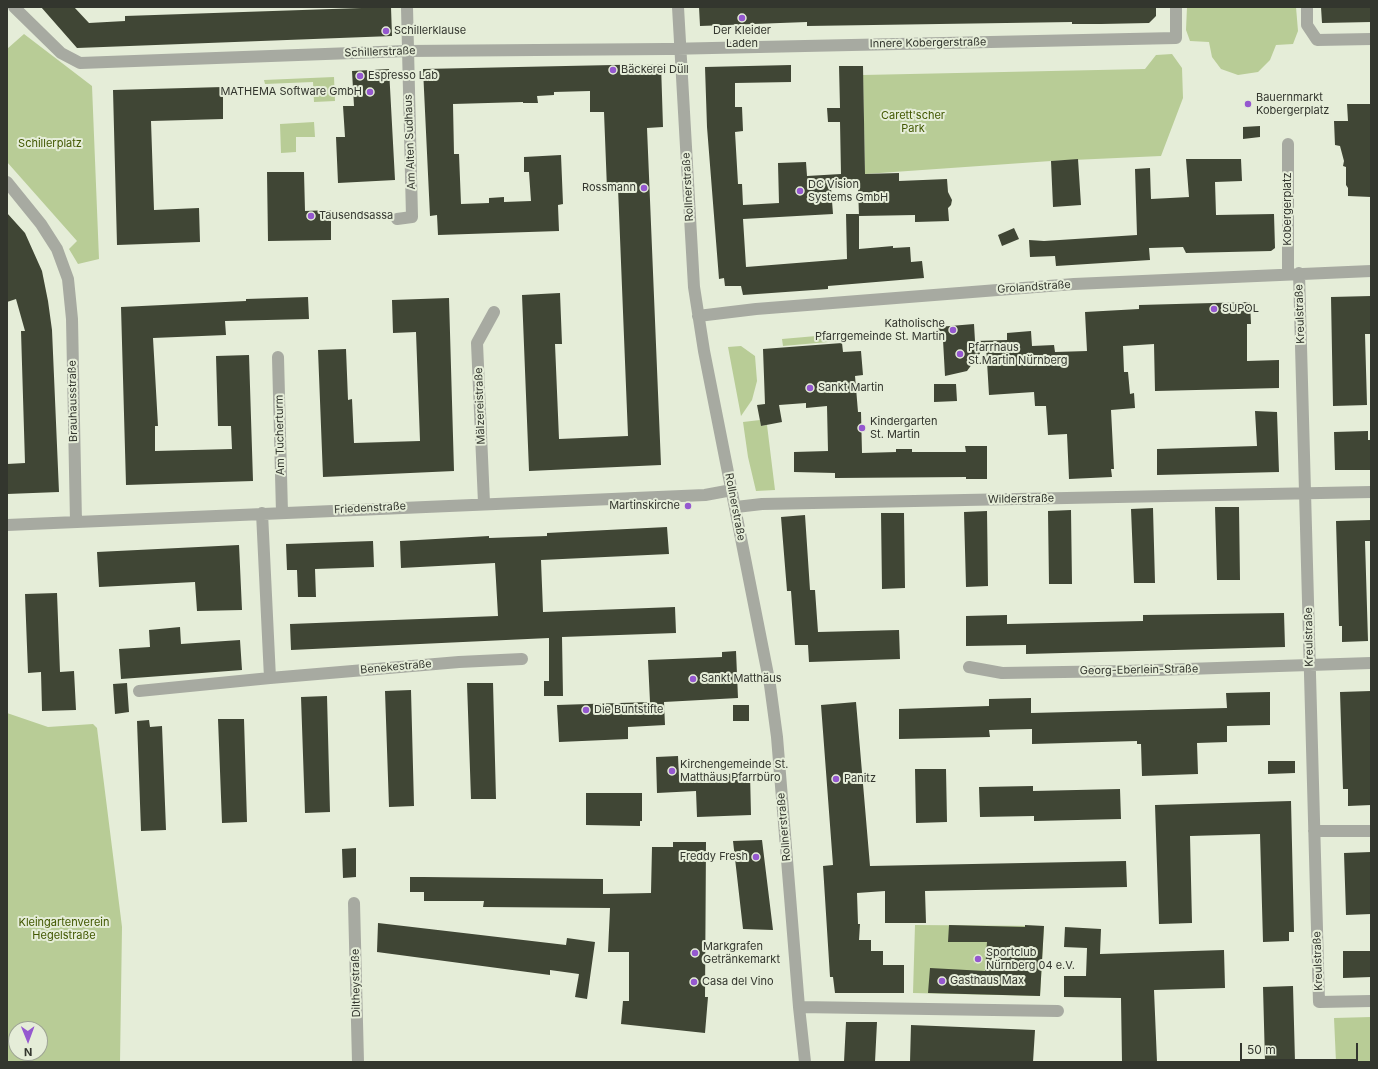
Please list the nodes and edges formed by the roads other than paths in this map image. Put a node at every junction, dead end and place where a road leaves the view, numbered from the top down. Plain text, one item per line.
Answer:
1 (10, 7) edge
2 (14, 7) edge
3 (407, 7) edge
4 (678, 7) edge
5 (1176, 7) edge
6 (1307, 7) edge
7 (7, 12) edge
8 (1371, 39) edge
9 (680, 49) junction
10 (407, 51) junction
11 (1288, 144) dead end
12 (7, 182) edge
13 (397, 219) dead end
14 (1371, 271) edge
15 (1294, 273) junction
16 (494, 312) dead end
17 (698, 316) junction
18 (278, 357) dead end
19 (732, 490) junction
20 (1371, 492) edge
21 (1306, 493) junction
22 (484, 503) junction
23 (736, 507) junction
24 (262, 513) junction
25 (282, 513) junction
26 (76, 522) junction
27 (7, 525) edge
28 (522, 659) dead end
29 (1371, 662) edge
30 (1310, 665) junction
31 (969, 667) dead end
32 (270, 678) junction
33 (139, 691) dead end
34 (1314, 831) junction
35 (1371, 831) edge
36 (354, 903) dead end
37 (1371, 1001) edge
38 (799, 1006) junction
39 (1058, 1011) dead end
40 (358, 1062) edge
41 (805, 1062) edge

1 - 7 street
2 - 10 street, Schillerstraße
3 - 10 street
4 - 9 street, Rollnerstraße
5 - 9 street, Innere Kobergerstraße
6 - 8 street
9 - 10 street, Schillerstraße
9 - 17 street, Rollnerstraße
10 - 13 street, Am Alten Sudhaus
11 - 15 street, Kobergerplatz
12 - 26 street, Brauhausstraße
14 - 15 street, Grolandstraße
15 - 17 street, Grolandstraße
15 - 21 street, Kreulstraße
16 - 22 street, Mälzereistraße
17 - 19 street, Rollnerstraße
18 - 25 street, Am Tucherturm
19 - 22 street, Friedenstraße
19 - 23 street, Rollnerstraße
20 - 21 street, Wilderstraße
21 - 23 street, Wilderstraße
21 - 30 street, Kreulstraße
22 - 25 street, Friedenstraße
23 - 38 street, Rollnerstraße
24 - 25 street, Friedenstraße
24 - 26 street, Friedenstraße
24 - 32 street
26 - 27 street, Friedenstraße
28 - 32 street, Benekestraße
29 - 30 street, Georg-Eberlein-Straße
30 - 31 street, Georg-Eberlein-Straße
30 - 34 street, Kreulstraße
32 - 33 street, Benekestraße
34 - 35 street
34 - 37 street, Kreulstraße
36 - 40 street, Diltheystraße
38 - 39 street
38 - 41 street, Rollnerstraße

